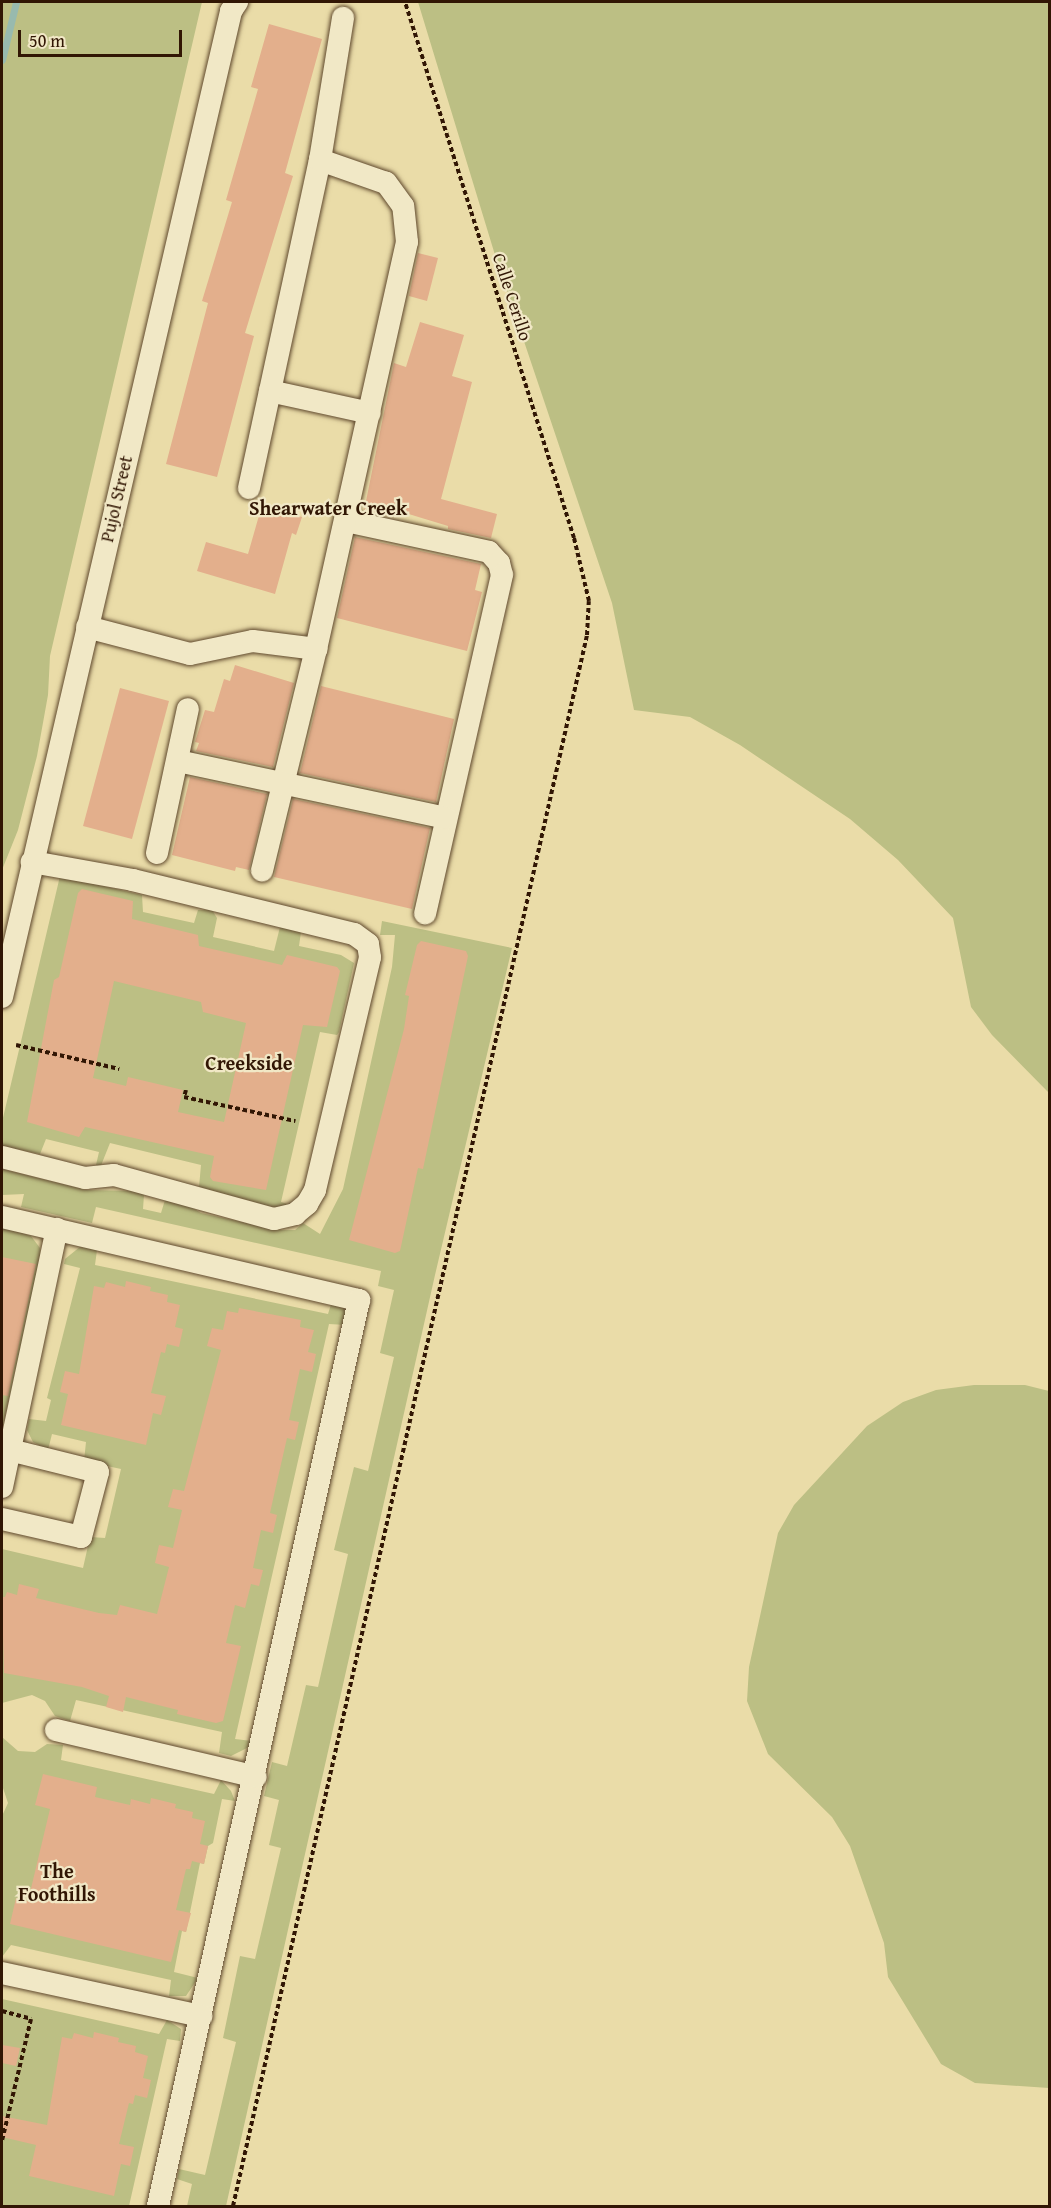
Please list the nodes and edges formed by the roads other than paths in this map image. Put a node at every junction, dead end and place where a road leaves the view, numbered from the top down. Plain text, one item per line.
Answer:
1 (237, 2) edge
2 (343, 18) dead end
3 (320, 160) junction
4 (270, 391) junction
5 (370, 413) junction
6 (249, 488) dead end
7 (346, 521) junction
8 (87, 627) junction
9 (316, 649) junction
10 (188, 709) dead end
11 (178, 761) junction
12 (283, 783) junction
13 (446, 818) junction
14 (158, 853) dead end
15 (32, 862) junction
16 (262, 871) dead end
17 (425, 914) dead end
18 (2, 997) edge
19 (2, 1157) edge
20 (2, 1216) edge
21 (57, 1229) junction
22 (10, 1450) junction
23 (2, 1487) edge
24 (2, 1519) edge
25 (56, 1730) dead end
26 (256, 1778) junction
27 (2, 1973) edge
28 (201, 2016) junction
29 (158, 2206) edge

1 - 8 street, Pujol Street
2 - 3 street
3 - 4 street
3 - 5 street
4 - 5 street
4 - 6 street
5 - 7 street
7 - 9 street
7 - 13 street
8 - 9 street
8 - 15 street, Pujol Street
9 - 12 street
10 - 11 street
11 - 12 street
11 - 14 street
12 - 13 street
12 - 16 street
13 - 17 street
15 - 18 street, Pujol Street
15 - 19 street
20 - 21 street
21 - 22 street
21 - 26 street
22 - 23 street
22 - 24 street
25 - 26 street
26 - 28 street
27 - 28 street
28 - 29 street

